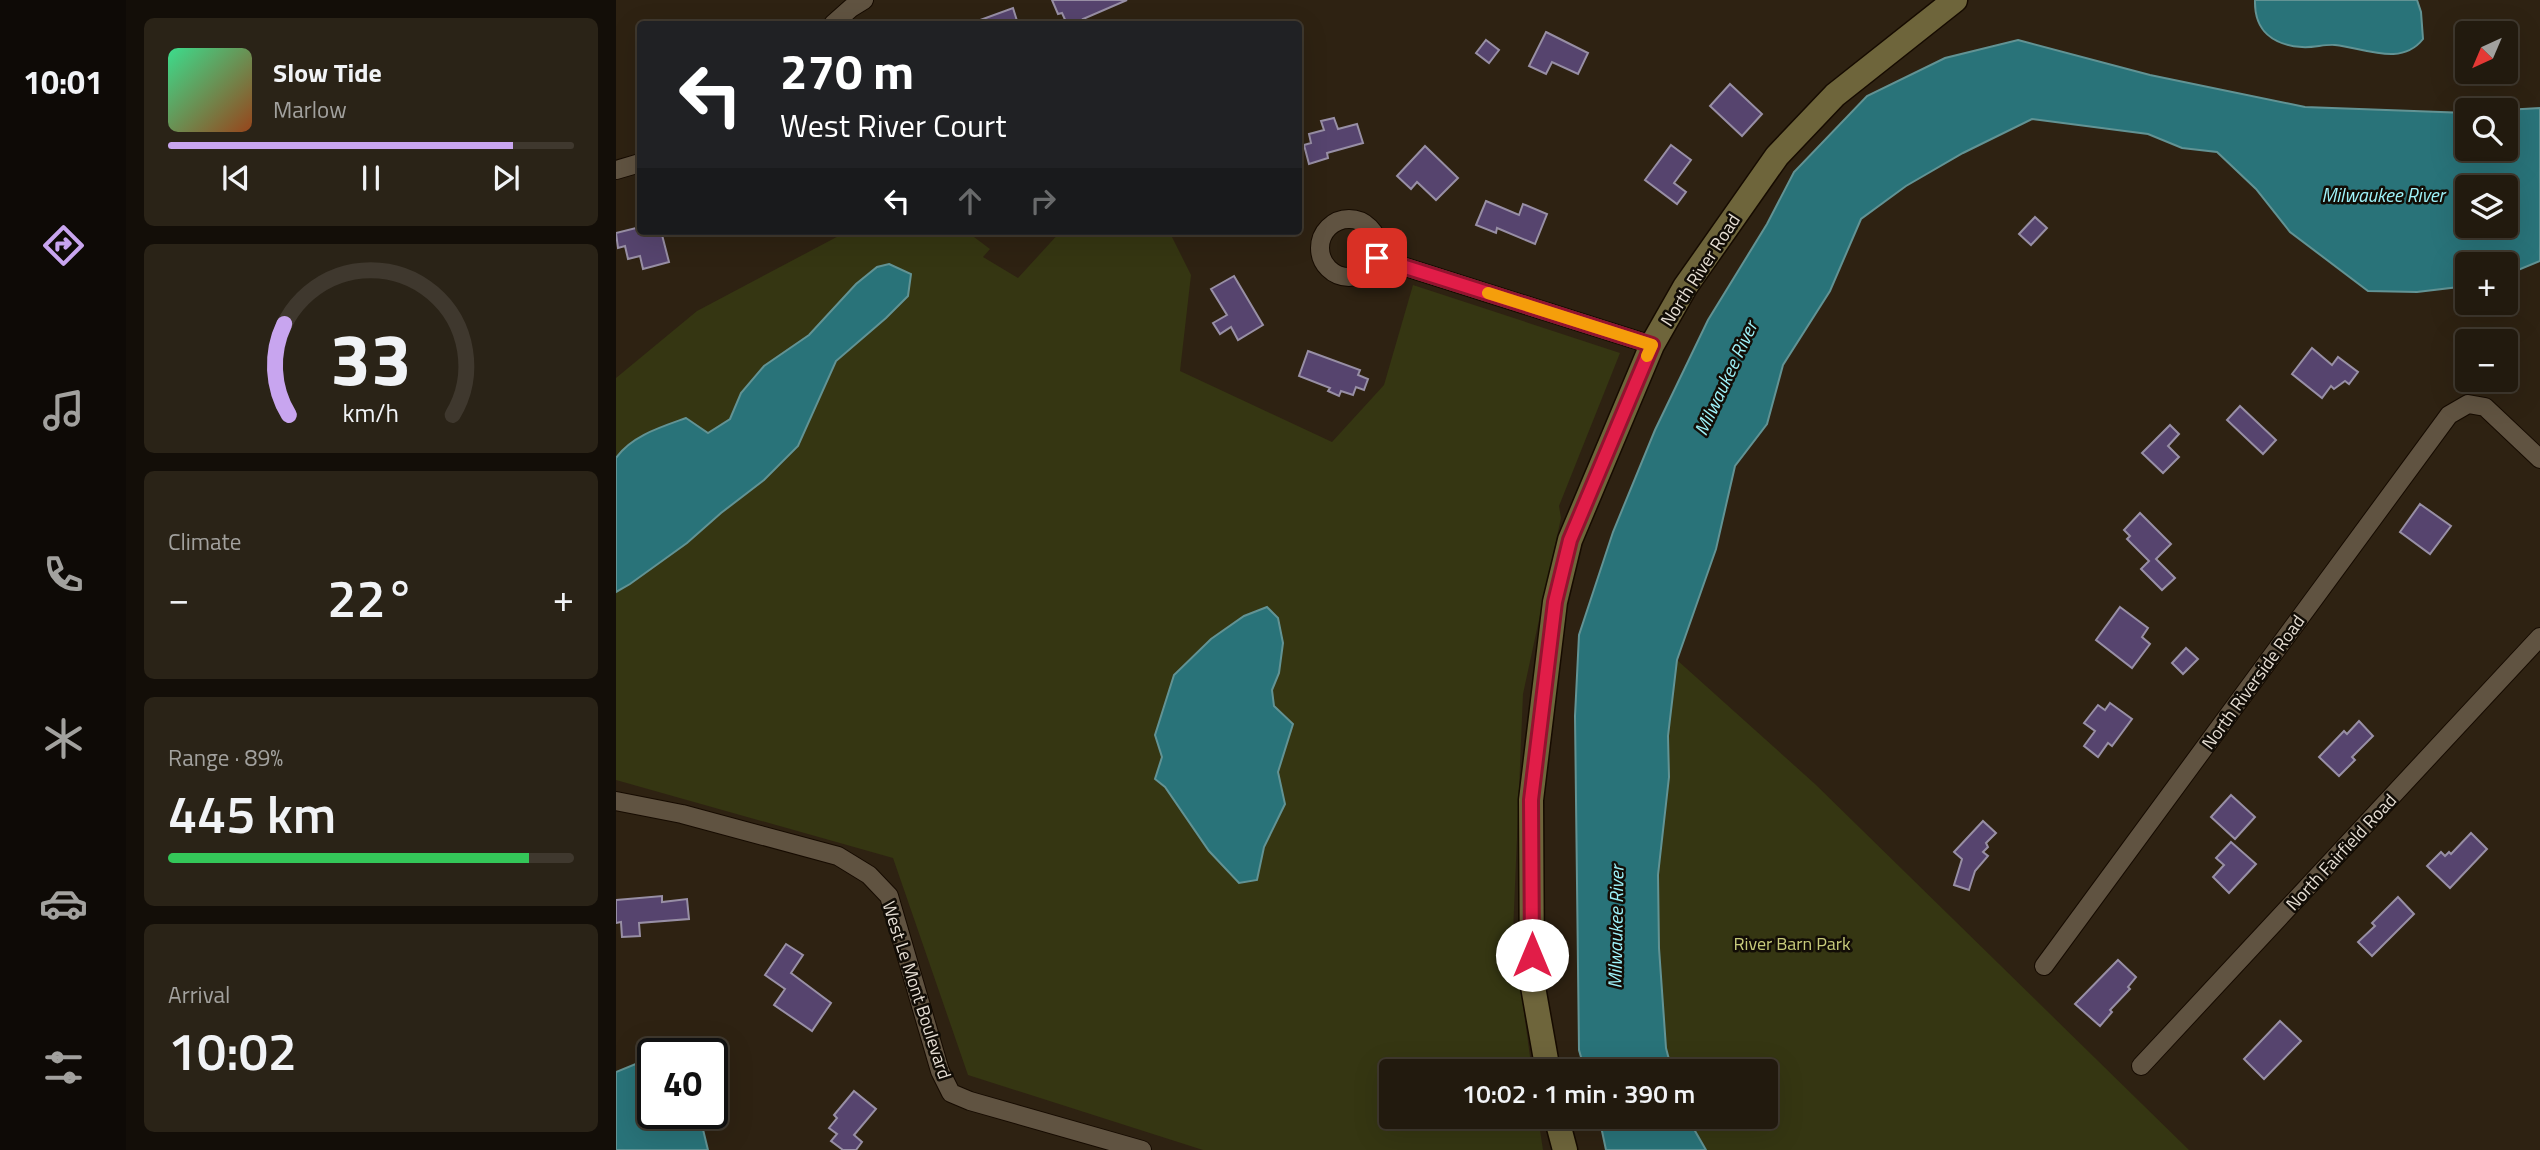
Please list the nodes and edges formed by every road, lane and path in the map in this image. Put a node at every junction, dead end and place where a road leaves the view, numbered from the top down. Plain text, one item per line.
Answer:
1 (864, 0) edge
2 (1955, 0) edge
3 (836, 21) edge
4 (637, 164) edge
5 (616, 170) edge
6 (1377, 258) dead end
7 (1652, 345) junction
8 (2540, 459) edge
9 (2540, 637) edge
10 (616, 802) edge
11 (2044, 966) dead end
12 (1546, 1059) edge
13 (2141, 1066) dead end
14 (1559, 1129) edge
15 (1142, 1150) edge
16 (1565, 1150) edge

1 - 3 street
2 - 7 street, North River Road
4 - 5 street
6 - 7 street
7 - 12 street, North River Road
8 - 11 street, North Riverside Road
9 - 13 street, North Fairfield Road
10 - 15 street, West Le Mont Boulevard
14 - 16 street

